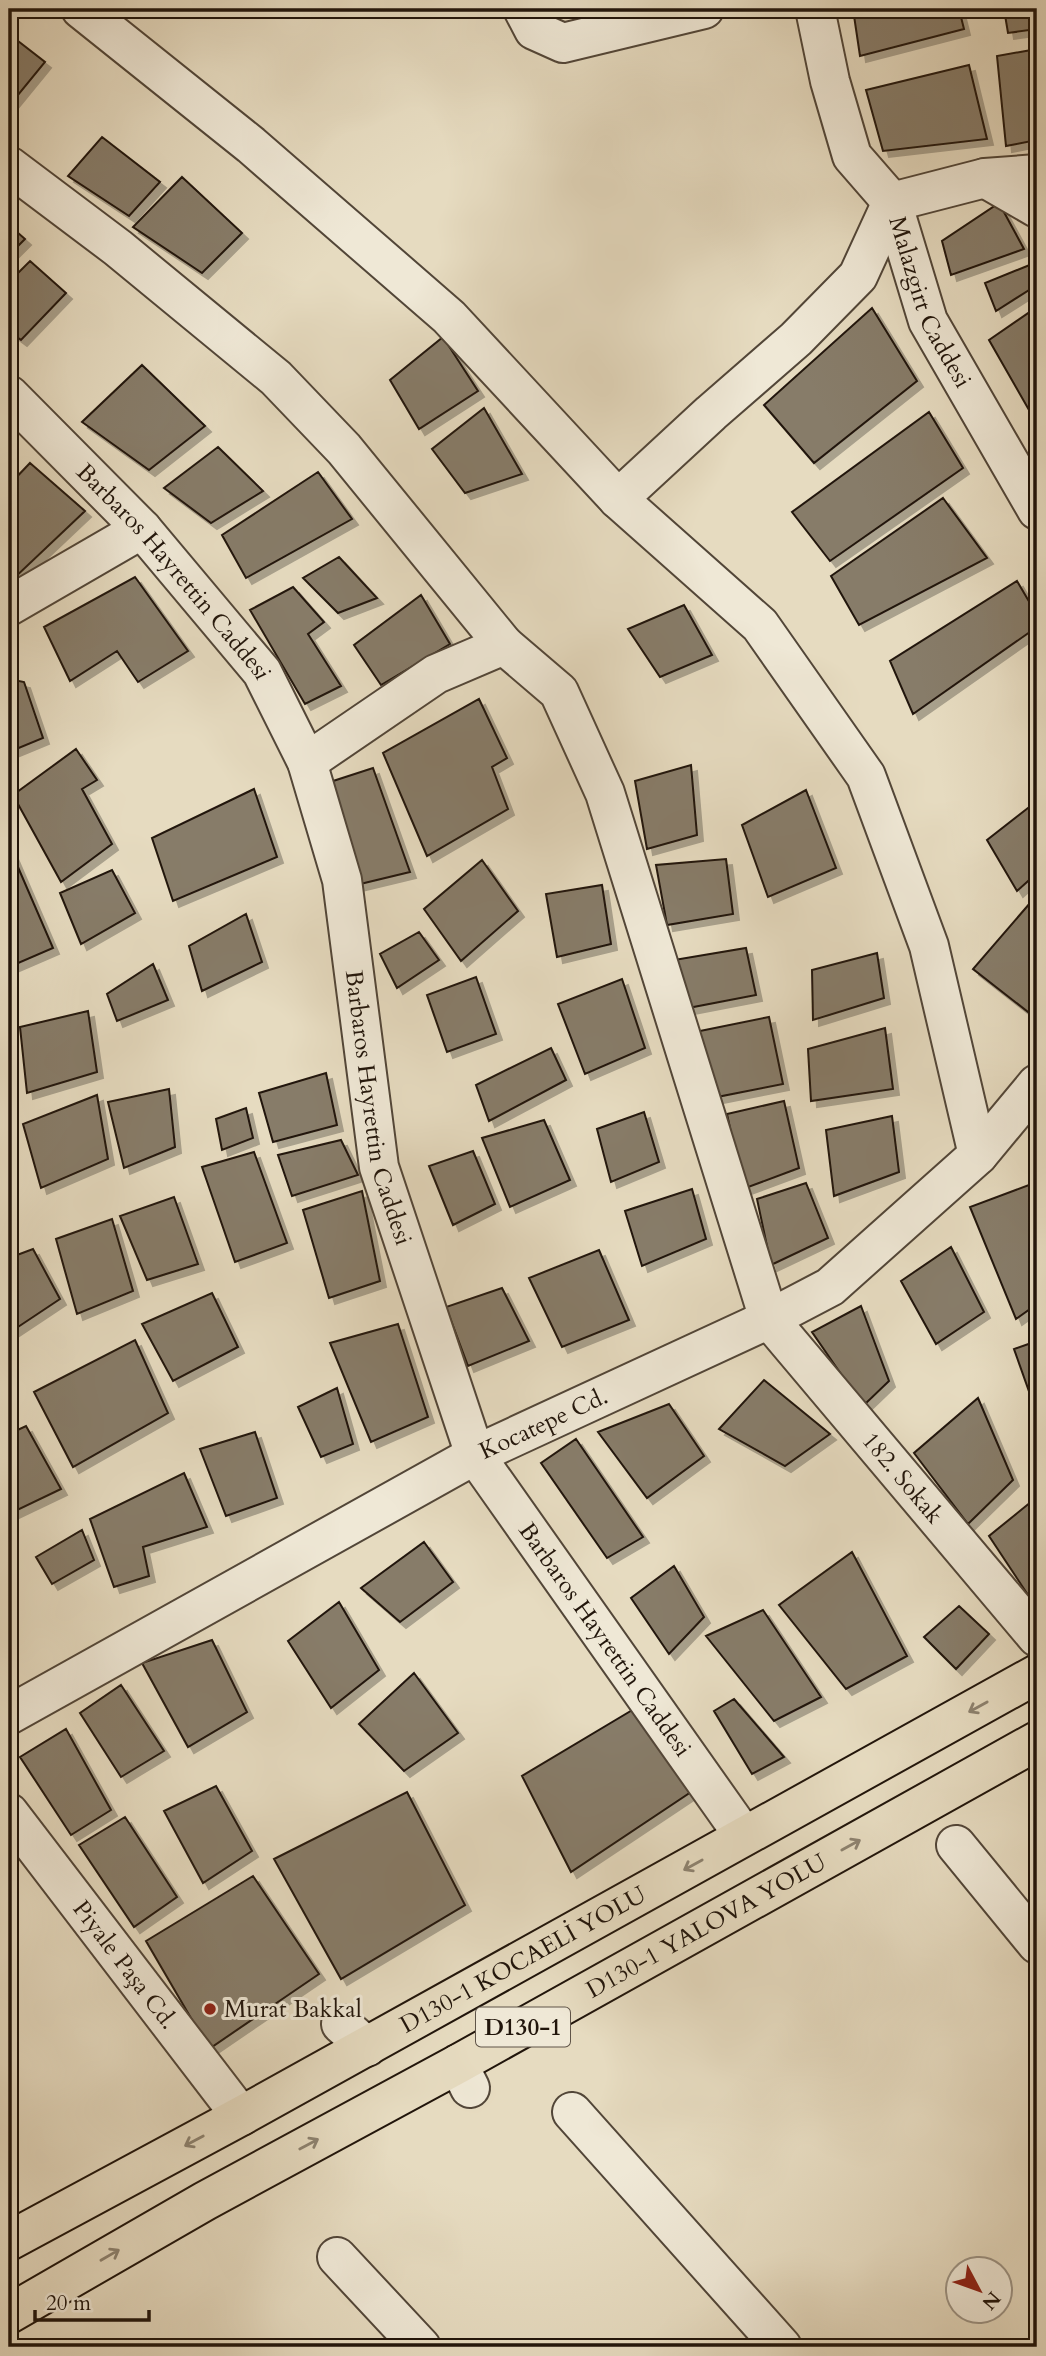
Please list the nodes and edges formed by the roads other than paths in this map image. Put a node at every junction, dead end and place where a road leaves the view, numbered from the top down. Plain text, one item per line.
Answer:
1 (81, 9) edge
2 (523, 9) edge
3 (704, 9) edge
4 (816, 9) edge
5 (9, 166) edge
6 (1037, 174) edge
7 (985, 178) junction
8 (892, 202) junction
9 (1037, 208) edge
10 (9, 395) edge
11 (618, 499) junction
12 (1037, 510) edge
13 (142, 529) junction
14 (9, 606) edge
15 (504, 645) junction
16 (307, 762) junction
17 (1037, 1084) edge
18 (978, 1155) junction
19 (769, 1319) junction
20 (475, 1455) junction
21 (1037, 1637) edge
22 (1037, 1674) edge
23 (9, 1715) edge
24 (1037, 1741) edge
25 (9, 1814) edge
26 (744, 1836) junction
27 (956, 1844) dead end
28 (1037, 1944) edge
29 (572, 2112) dead end
30 (241, 2116) junction
31 (9, 2241) edge
32 (337, 2257) dead end
33 (9, 2314) edge
34 (421, 2347) edge
35 (782, 2347) edge

1 - 11 street
2 - 3 street
4 - 8 street, Malazgirt Caddesi
5 - 15 street
6 - 7 street
7 - 8 street
7 - 9 street
8 - 11 street
8 - 12 street, Malazgirt Caddesi
10 - 13 street, Barbaros Hayrettin Caddesi
11 - 18 street
13 - 14 street
13 - 16 street, Barbaros Hayrettin Caddesi
15 - 16 street
15 - 19 street
16 - 20 street, Barbaros Hayrettin Caddesi
17 - 18 street, Kocatepe Cd.
18 - 19 street, Kocatepe Cd.
19 - 20 street, Kocatepe Cd.
19 - 21 street, 182. Sokak
20 - 23 street, Kocatepe Cd.
20 - 26 street, Barbaros Hayrettin Caddesi
22 -> 26 highway, D130-1 KOCAELİ YOLU / D130-1
33 -> 24 highway, D130-1 YALOVA YOLU / D130-1
25 - 30 street, Piyale Paşa Cd.
26 -> 30 highway, D130-1 KOCAELİ YOLU / D130-1
27 - 28 street
29 - 35 street
30 -> 31 highway, D130-1 KOCAELİ YOLU / D130-1
32 - 34 street

